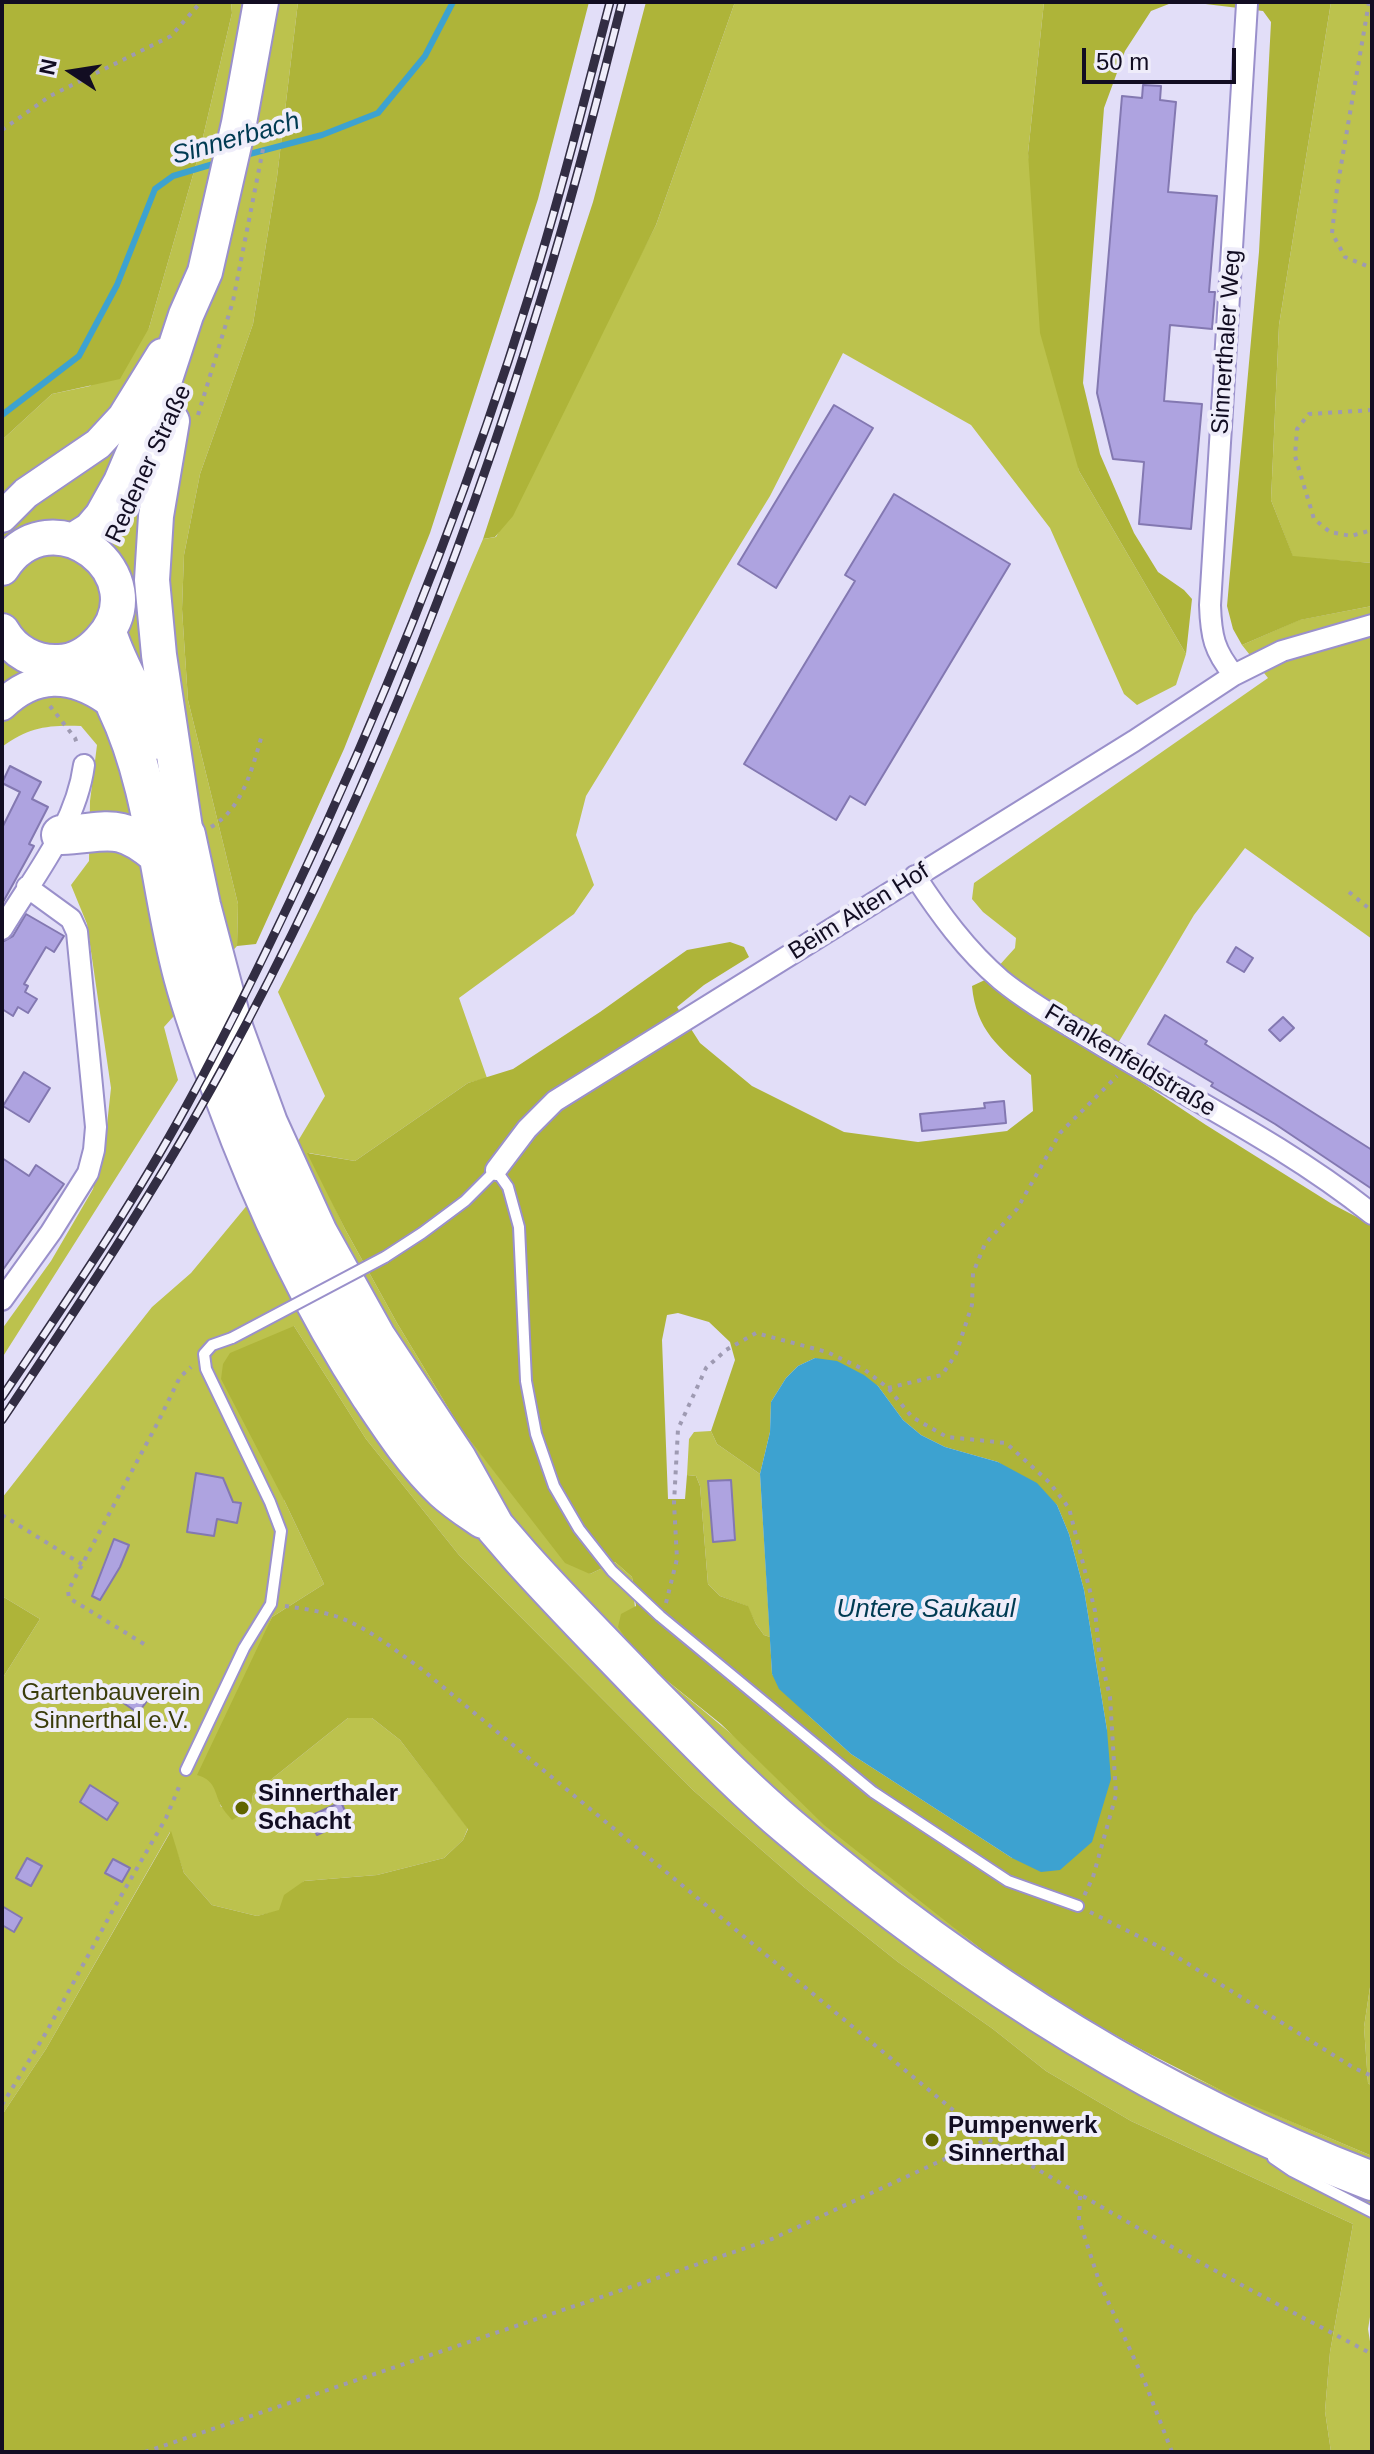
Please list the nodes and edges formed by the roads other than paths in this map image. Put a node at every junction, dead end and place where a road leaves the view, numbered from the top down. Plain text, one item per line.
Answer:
1 (261, 2) edge
2 (1248, 3) edge
3 (205, 272) junction
4 (186, 315) junction
5 (172, 421) junction
6 (2, 517) edge
7 (74, 540) junction
8 (106, 563) junction
9 (2, 568) edge
10 (1372, 625) edge
11 (109, 632) junction
12 (4, 641) edge
13 (52, 661) junction
14 (1234, 675) junction
15 (2, 692) edge
16 (2, 705) edge
17 (116, 706) junction
18 (84, 765) road end
19 (146, 794) junction
20 (113, 830) junction
21 (61, 835) junction
22 (171, 845) junction
23 (915, 876) junction
24 (27, 887) junction
25 (2, 929) edge
26 (496, 1170) junction
27 (1372, 1214) edge
28 (2, 1300) edge
29 (186, 1770) road end
30 (1078, 1906) road end
31 (1222, 2116) junction
32 (1257, 2147) dead end
33 (1269, 2155) dead end
34 (1372, 2181) edge
35 (1372, 2212) edge

1 - 3 main road, Redener Straße
2 - 14 street, Sinnerthaler Weg
3 - 4 main road, Redener Straße
3 - 5 main road, Redener Straße
4 - 6 main road
4 - 7 main road, Redener Straße
5 - 8 main road, Redener Straße
5 - 22 main road
7 - 8 main road
7 - 9 main road
8 - 11 main road
10 - 14 street, Beim Alten Hof
11 - 13 main road
11 - 22 main road
12 - 13 main road
13 - 15 main road
13 - 17 main road
14 - 23 street, Beim Alten Hof
16 - 17 main road
17 - 19 highway
18 - 21 street
19 - 20 highway
19 - 22 highway
20 - 21 highway
20 - 22 highway
21 - 24 street
22 - 31 highway
23 - 26 street, Beim Alten Hof
23 - 27 street, Frankenfeldstraße
24 - 25 street
24 - 28 street
26 - 29 lane, Beim Alten Hof, bridge
26 - 30 lane
31 - 32 lane
31 - 34 highway
33 - 35 lane

